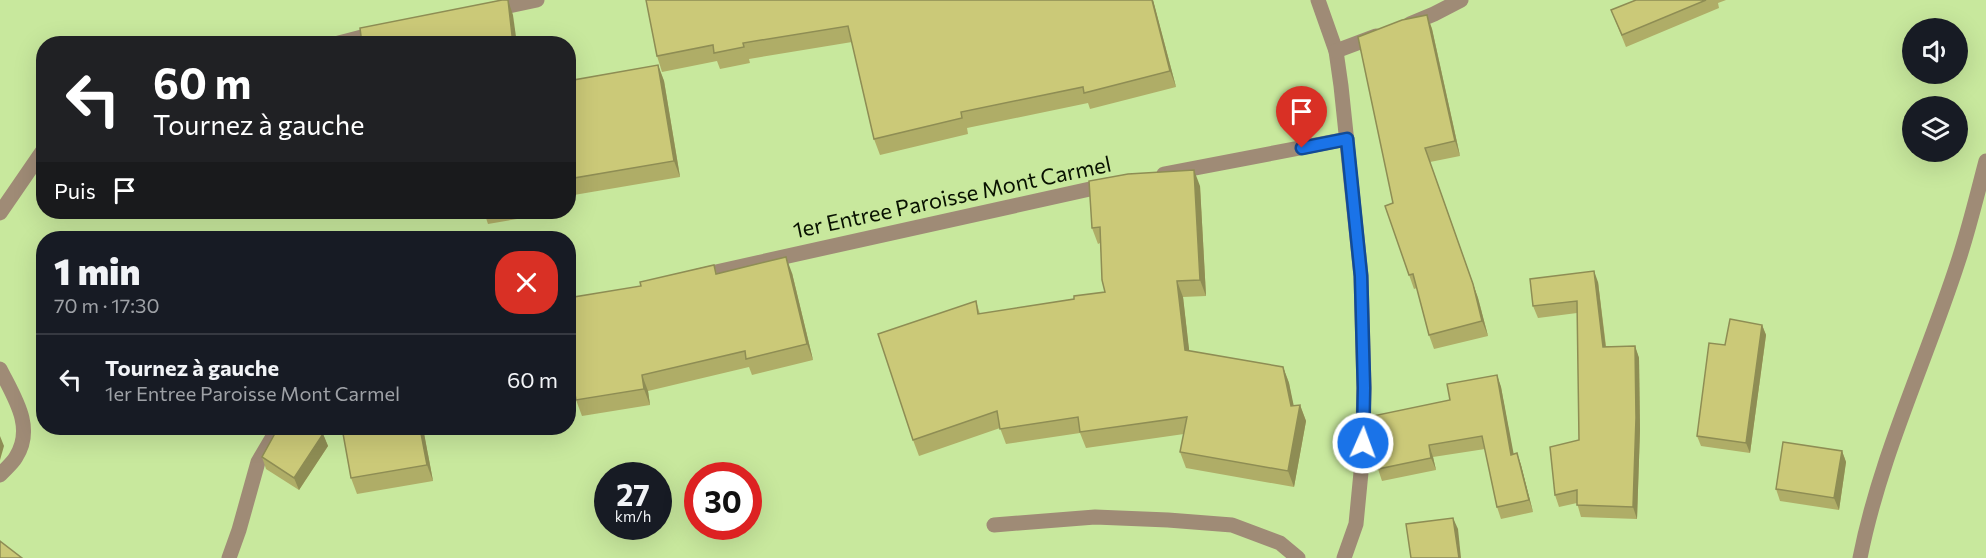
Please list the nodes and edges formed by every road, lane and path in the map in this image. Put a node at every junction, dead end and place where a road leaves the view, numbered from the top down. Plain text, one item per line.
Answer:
1 (537, 0) edge
2 (1318, 0) edge
3 (1461, 0) edge
4 (479, 12) edge
5 (398, 28) edge
6 (360, 36) edge
7 (1336, 51) junction
8 (1347, 139) junction
9 (36, 161) edge
10 (1986, 161) edge
11 (1150, 177) edge
12 (1127, 181) edge
13 (0, 213) edge
14 (685, 279) edge
15 (0, 369) edge
16 (274, 435) edge
17 (0, 475) edge
18 (994, 525) dead end
19 (229, 558) edge
20 (1298, 558) edge
21 (1344, 558) edge
22 (1860, 558) edge

1 - 4 street
2 - 7 street
3 - 7 street
5 - 6 street
7 - 8 street
8 - 11 street
8 - 21 street
9 - 13 street
10 - 22 street
12 - 14 street, 1er Entree Paroisse Mont Carmel
15 - 17 street
16 - 19 street
18 - 20 street

